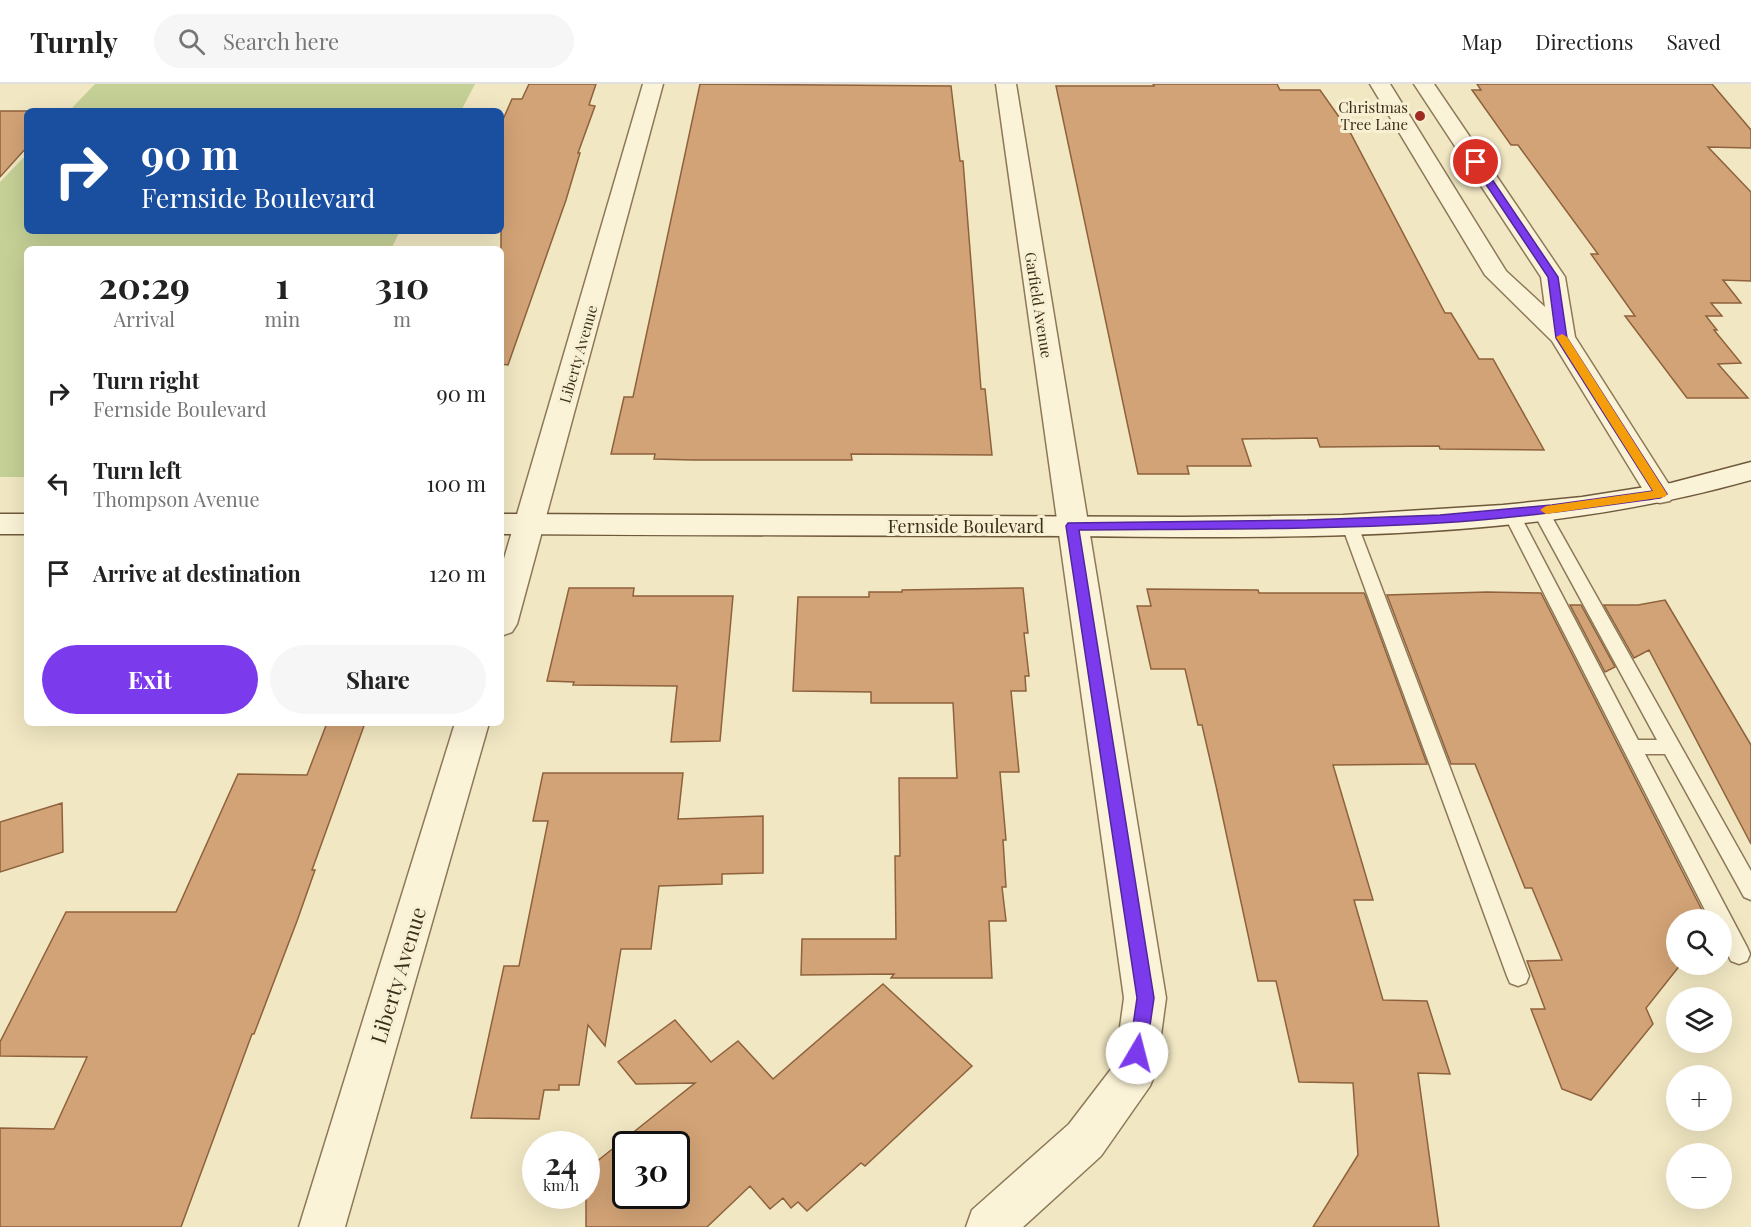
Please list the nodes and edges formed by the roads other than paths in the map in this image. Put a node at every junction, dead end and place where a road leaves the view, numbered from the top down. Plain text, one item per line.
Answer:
1 (653, 84) edge
2 (1006, 84) edge
3 (1380, 84) edge
4 (1424, 84) edge
5 (1404, 124) junction
6 (1450, 124) junction
7 (1562, 338) junction
8 (1751, 471) edge
9 (1660, 494) junction
10 (1540, 510) junction
11 (1511, 513) junction
12 (1348, 523) junction
13 (0, 524) edge
14 (24, 524) edge
15 (504, 524) edge
16 (531, 525) junction
17 (1072, 526) junction
18 (504, 614) edge
19 (471, 726) edge
20 (1631, 747) junction
21 (1671, 747) junction
22 (1751, 891) edge
23 (1715, 909) edge
24 (1732, 941) edge
25 (1739, 954) dead end
26 (1518, 976) dead end
27 (322, 1227) edge
28 (989, 1227) edge

1 - 16 street, Liberty Avenue
2 - 17 street, Garfield Avenue
3 - 5 street
4 - 6 street
5 - 6 street
5 - 7 street
6 - 7 street
7 - 9 street
8 - 9 street, Fernside Boulevard
9 - 10 street, Fernside Boulevard
10 - 11 street, Fernside Boulevard
10 - 21 lane
11 - 12 street, Fernside Boulevard
11 - 20 lane
12 - 17 street, Fernside Boulevard
12 - 26 lane
13 - 14 street
15 - 16 street, Fernside Boulevard
16 - 17 street, Fernside Boulevard
16 - 18 street, Liberty Avenue
17 - 28 street, Garfield Avenue
19 - 27 street, Liberty Avenue
20 - 21 lane
20 - 23 lane
21 - 22 lane
24 - 25 lane

